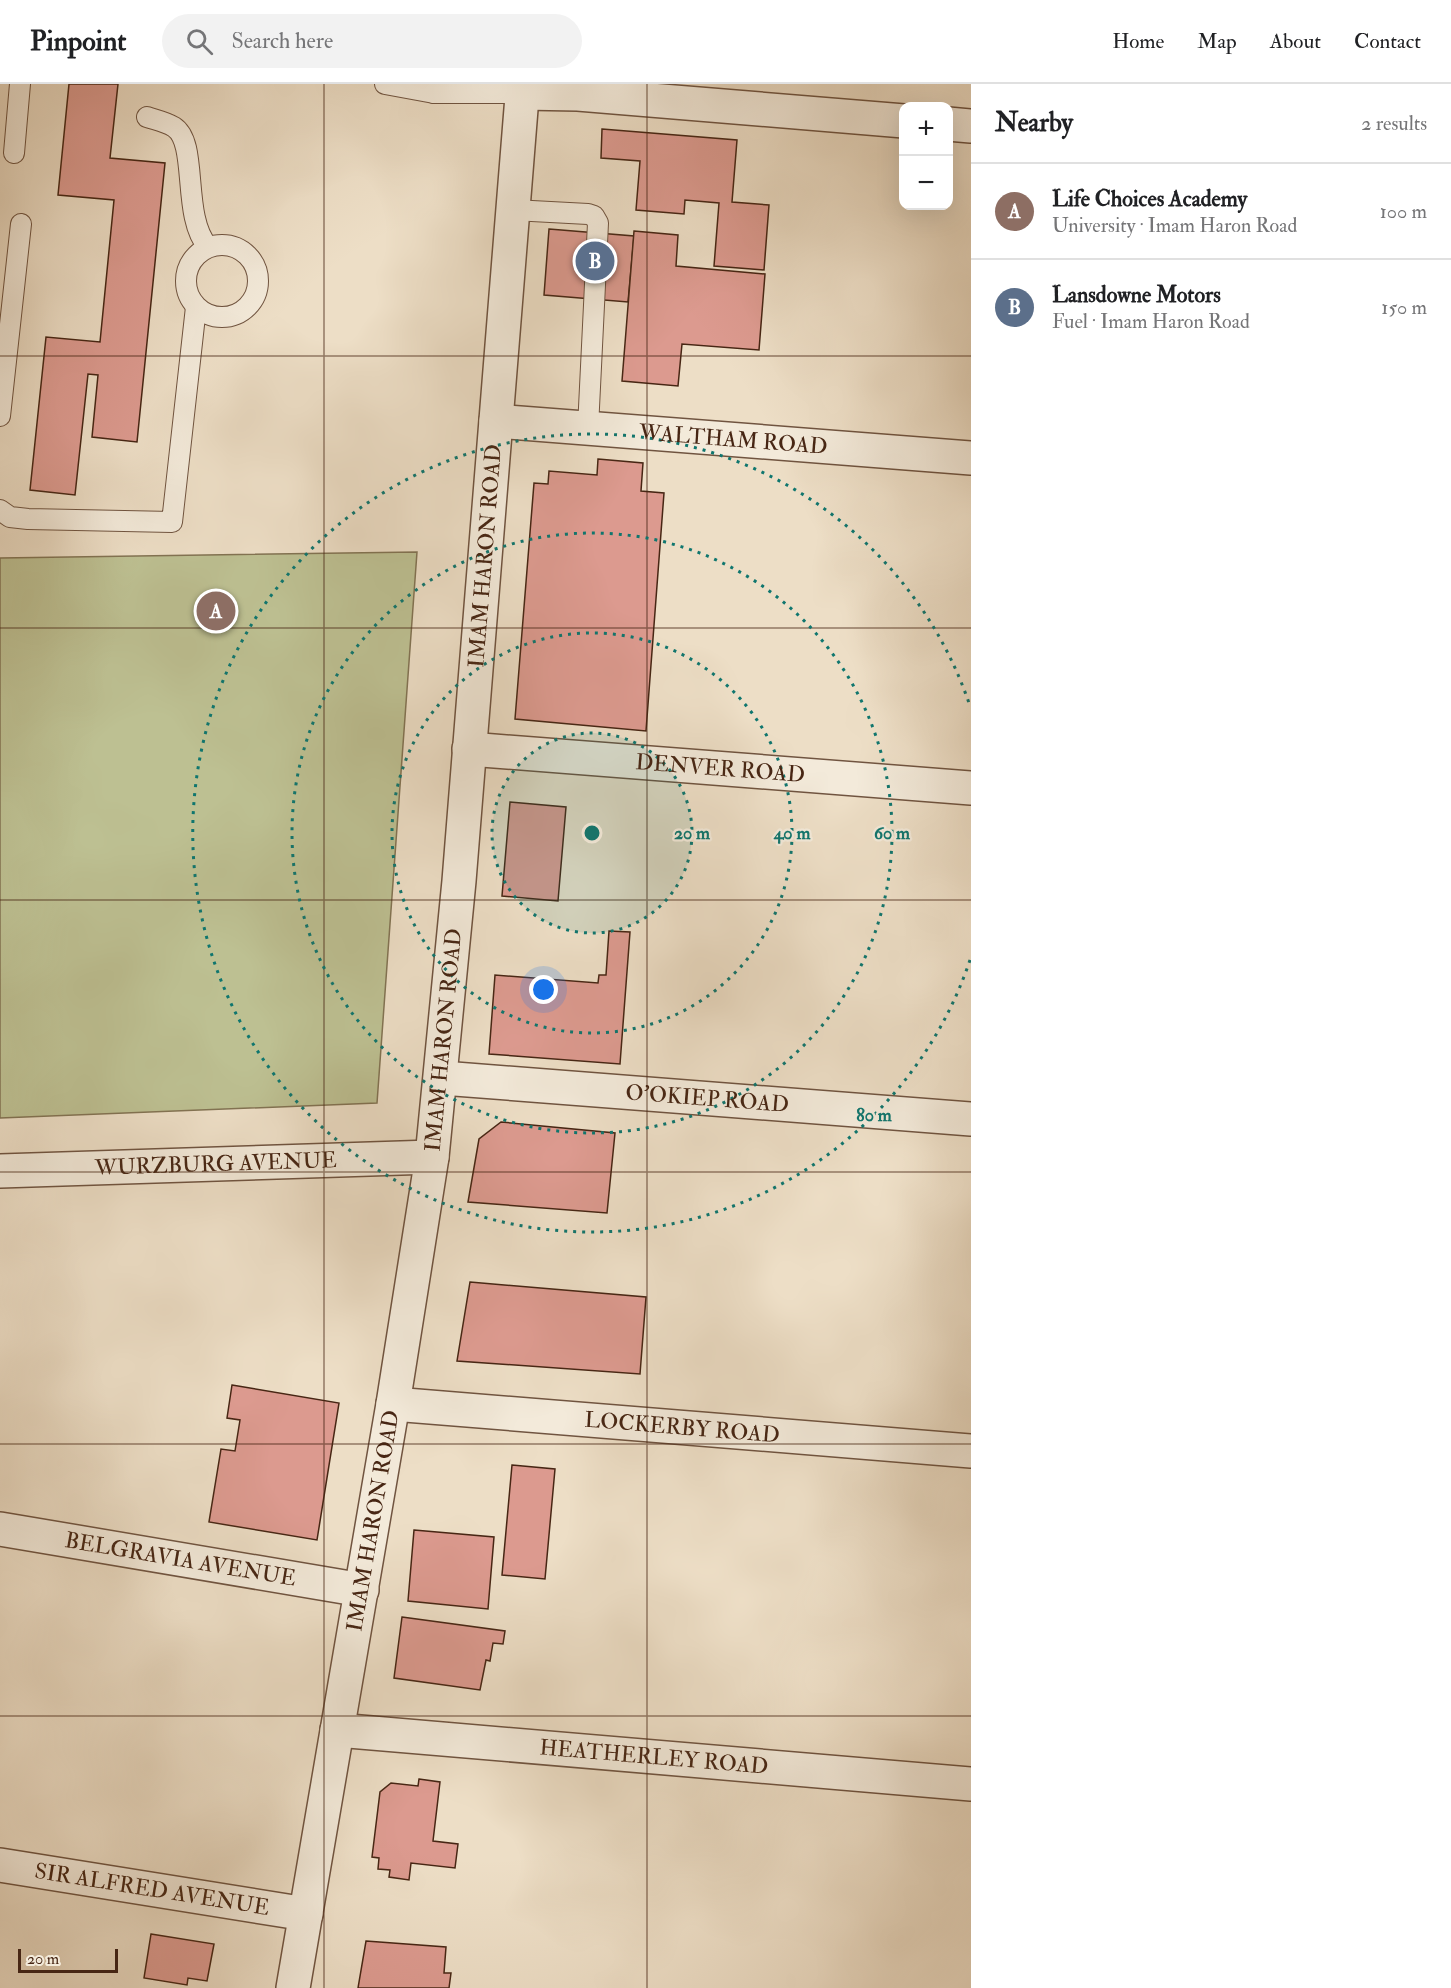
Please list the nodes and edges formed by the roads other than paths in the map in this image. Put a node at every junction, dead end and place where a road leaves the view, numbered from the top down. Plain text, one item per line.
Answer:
1 (20, 84) edge
2 (385, 84) edge
3 (435, 88) edge
4 (523, 88) edge
5 (797, 98) edge
6 (147, 117) dead end
7 (899, 120) edge
8 (953, 124) edge
9 (971, 126) edge
10 (14, 153) dead end
11 (513, 210) junction
12 (21, 224) dead end
13 (208, 247) junction
14 (196, 307) junction
15 (0, 416) edge
16 (496, 422) junction
17 (588, 428) junction
18 (971, 458) edge
19 (0, 510) edge
20 (469, 749) junction
21 (971, 788) edge
22 (442, 1078) junction
23 (971, 1119) edge
24 (432, 1157) junction
25 (0, 1171) edge
26 (393, 1404) junction
27 (971, 1451) edge
28 (0, 1529) edge
29 (362, 1590) junction
30 (337, 1730) junction
31 (971, 1784) edge
32 (0, 1865) edge
33 (306, 1914) junction
34 (293, 1988) edge

1 - 10 lane
2 - 3 lane
3 - 4 lane
4 - 5 street
4 - 11 street, IMAM HARON ROAD
5 - 7 street
6 - 13 lane
8 - 9 street
11 - 16 street, IMAM HARON ROAD
11 - 17 lane
12 - 15 lane
13 - 14 lane
13 - 14 lane
14 - 19 lane
16 - 17 street, WALTHAM ROAD
16 - 20 street, IMAM HARON ROAD
17 - 18 street, WALTHAM ROAD
20 - 21 street, DENVER ROAD
20 - 22 street, IMAM HARON ROAD
22 - 23 street, O'OKIEP ROAD
22 - 24 street, IMAM HARON ROAD
24 - 25 street, WURZBURG AVENUE
24 - 26 street, IMAM HARON ROAD
26 - 27 street, LOCKERBY ROAD
26 - 29 street, IMAM HARON ROAD
28 - 29 street, BELGRAVIA AVENUE
29 - 30 street, IMAM HARON ROAD
30 - 31 street, HEATHERLEY ROAD
30 - 33 street, IMAM HARON ROAD
32 - 33 street, SIR ALFRED AVENUE
33 - 34 street, IMAM HARON ROAD

